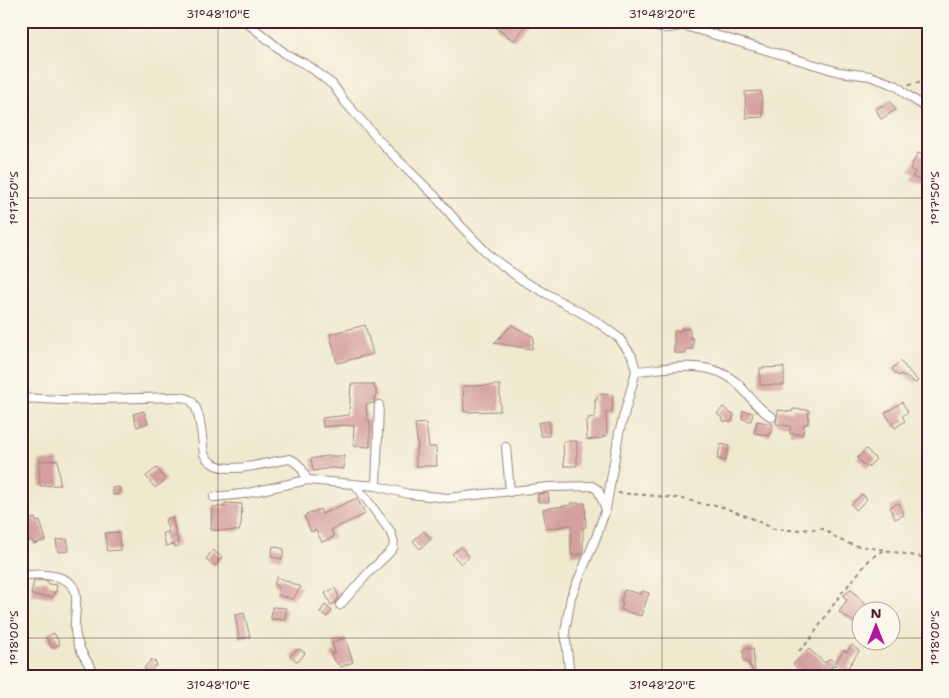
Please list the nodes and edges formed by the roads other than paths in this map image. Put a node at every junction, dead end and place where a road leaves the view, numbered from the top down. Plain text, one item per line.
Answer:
1 (245, 21) edge
2 (644, 21) edge
3 (682, 23) edge
4 (928, 110) edge
5 (636, 371) junction
6 (21, 398) edge
7 (379, 405) dead end
8 (772, 417) dead end
9 (506, 447) dead end
10 (307, 480) junction
11 (355, 484) junction
12 (376, 486) junction
13 (510, 492) junction
14 (214, 497) dead end
15 (606, 510) junction
16 (21, 576) edge
17 (340, 605) dead end
18 (836, 670) dead end
19 (97, 677) edge
20 (570, 677) edge
21 (828, 677) edge

1 - 5 street
2 - 3 street
3 - 4 street
5 - 8 street
5 - 15 street
6 - 10 street
7 - 12 street
9 - 13 street
10 - 11 street
10 - 14 street
11 - 12 street
11 - 17 street
12 - 13 street
13 - 15 street
15 - 20 street
16 - 19 street
18 - 21 street

